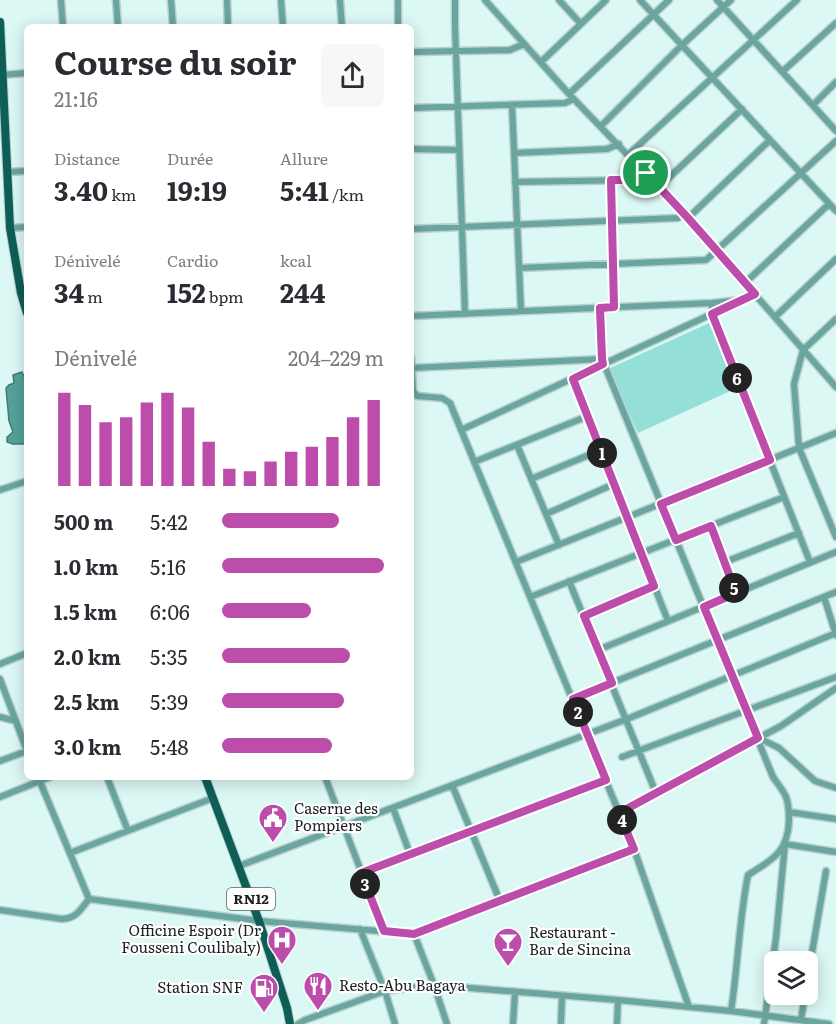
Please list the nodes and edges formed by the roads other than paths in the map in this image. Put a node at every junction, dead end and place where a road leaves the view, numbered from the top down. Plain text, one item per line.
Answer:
1 (62, 0) edge
2 (116, 0) edge
3 (171, 0) edge
4 (227, 0) edge
5 (281, 0) edge
6 (340, 0) edge
7 (398, 0) edge
8 (455, 0) edge
9 (485, 0) edge
10 (559, 0) edge
11 (606, 0) edge
12 (640, 0) edge
13 (669, 0) edge
14 (717, 0) edge
15 (731, 0) edge
16 (797, 0) edge
17 (723, 7) junction
18 (653, 14) junction
19 (0, 22) edge
20 (836, 23) edge
21 (63, 24) edge
22 (118, 24) edge
23 (173, 24) edge
24 (228, 24) edge
25 (283, 24) edge
26 (342, 24) edge
27 (398, 24) edge
28 (581, 24) junction
29 (754, 41) junction
30 (524, 44) junction
31 (682, 45) junction
32 (1, 46) edge
33 (414, 52) edge
34 (456, 52) junction
35 (541, 62) junction
36 (782, 72) junction
37 (24, 73) edge
38 (2, 75) junction
39 (713, 78) junction
40 (836, 82) edge
41 (572, 96) junction
42 (512, 105) junction
43 (813, 105) junction
44 (458, 106) junction
45 (414, 108) edge
46 (742, 110) junction
47 (601, 126) junction
48 (836, 131) edge
49 (770, 140) junction
50 (836, 141) edge
51 (619, 144) junction
52 (414, 149) edge
53 (459, 150) junction
54 (514, 153) junction
55 (628, 154) junction
56 (24, 171) edge
57 (7, 172) junction
58 (646, 173) junction
59 (801, 173) junction
60 (611, 180) junction
61 (515, 182) junction
62 (659, 187) junction
63 (830, 204) junction
64 (836, 211) edge
65 (678, 218) dead end
66 (688, 218) junction
67 (612, 221) junction
68 (517, 225) junction
69 (24, 227) edge
70 (10, 228) junction
71 (462, 228) junction
72 (414, 229) edge
73 (717, 250) junction
74 (836, 259) edge
75 (613, 264) junction
76 (519, 268) junction
77 (745, 283) junction
78 (24, 292) edge
79 (755, 294) junction
80 (741, 300) junction
81 (712, 303) junction
82 (614, 307) junction
83 (600, 308) junction
84 (521, 311) junction
85 (465, 314) junction
86 (712, 314) junction
87 (414, 316) edge
88 (775, 317) junction
89 (836, 319) edge
90 (803, 350) junction
91 (603, 362) junction
92 (414, 368) edge
93 (573, 379) junction
94 (834, 382) edge
95 (414, 392) edge
96 (588, 416) junction
97 (461, 430) junction
98 (836, 433) edge
99 (517, 445) junction
100 (799, 448) junction
101 (601, 450) junction
102 (770, 460) junction
103 (474, 462) junction
104 (531, 479) junction
105 (24, 482) edge
106 (614, 484) junction
107 (0, 490) edge
108 (784, 496) junction
109 (661, 504) junction
110 (546, 514) junction
111 (627, 517) junction
112 (711, 526) junction
113 (798, 533) junction
114 (836, 537) edge
115 (676, 540) junction
116 (559, 545) junction
117 (836, 552) edge
118 (641, 554) junction
119 (516, 562) junction
120 (725, 562) junction
121 (810, 562) junction
122 (569, 580) junction
123 (654, 586) junction
124 (836, 592) edge
125 (736, 593) junction
126 (530, 597) junction
127 (824, 597) junction
128 (704, 607) junction
129 (584, 616) junction
130 (668, 621) junction
131 (836, 634) edge
132 (718, 640) junction
133 (598, 650) junction
134 (24, 654) edge
135 (0, 664) edge
136 (732, 676) junction
137 (836, 677) edge
138 (0, 679) edge
139 (612, 683) junction
140 (836, 688) edge
141 (573, 699) junction
142 (747, 710) junction
143 (0, 717) edge
144 (627, 719) junction
145 (16, 721) junction
146 (587, 734) junction
147 (758, 738) junction
148 (24, 743) edge
149 (639, 750) junction
150 (24, 752) edge
151 (621, 757) dead end
152 (0, 761) edge
153 (37, 780) edge
154 (39, 780) edge
155 (108, 780) edge
156 (206, 780) edge
157 (326, 780) edge
158 (606, 780) junction
159 (452, 785) junction
160 (836, 788) edge
161 (656, 793) junction
162 (0, 797) edge
163 (213, 798) junction
164 (393, 808) junction
165 (789, 812) junction
166 (619, 813) junction
167 (836, 819) edge
168 (343, 826) junction
169 (128, 831) junction
170 (471, 831) junction
171 (785, 844) junction
172 (634, 849) junction
173 (836, 852) edge
174 (70, 853) junction
175 (410, 854) junction
176 (239, 866) junction
177 (826, 871) dead end
178 (361, 873) junction
179 (89, 899) junction
180 (500, 901) junction
181 (0, 910) edge
182 (259, 921) junction
183 (360, 929) junction
184 (384, 931) junction
185 (414, 934) junction
186 (812, 951) edge
187 (434, 986) junction
188 (385, 991) junction
189 (515, 992) junction
190 (562, 996) junction
191 (618, 1000) junction
192 (803, 1005) edge
193 (689, 1007) junction
194 (731, 1011) junction
195 (765, 1016) junction
196 (801, 1020) junction
197 (290, 1024) edge
198 (298, 1024) edge
199 (395, 1024) edge
200 (447, 1024) edge
201 (513, 1024) edge
202 (561, 1024) edge
203 (617, 1024) edge
204 (764, 1024) edge
205 (830, 1024) edge

1 - 21 street
2 - 22 street
3 - 23 street
4 - 24 street
5 - 25 street
6 - 26 street
7 - 27 street
8 - 34 street
9 - 30 street
10 - 28 street
11 - 28 street
12 - 18 street
13 - 18 street
14 - 17 street
15 - 17 street
16 - 29 street
17 - 29 street
17 - 31 street
18 - 31 street
18 - 41 street
19 - 32 main road
20 - 36 street
28 - 35 street
29 - 36 street
29 - 39 street
30 - 34 street
30 - 35 street
31 - 39 street
31 - 47 street
32 - 38 main road
33 - 34 street
34 - 44 street
35 - 41 street
36 - 43 street
37 - 38 street
38 - 57 main road
39 - 46 street
39 - 55 street
40 - 43 street
41 - 42 street
41 - 47 street
42 - 44 street
42 - 54 street
43 - 48 street
44 - 45 street
44 - 53 street
46 - 49 street
46 - 62 street
47 - 51 street
49 - 59 street
49 - 66 street
50 - 59 street
51 - 54 street
51 - 55 street
52 - 53 street
53 - 71 street
54 - 61 street
55 - 58 street
56 - 57 street
57 - 70 main road
58 - 60 street
58 - 62 street
59 - 63 street
59 - 73 street
60 - 61 street
60 - 67 street
61 - 68 street
62 - 66 street
63 - 64 street
63 - 77 street
65 - 67 street
66 - 73 street
67 - 68 street
67 - 75 street
68 - 71 street
68 - 76 street
69 - 70 street
70 - 78 main road
71 - 72 street
71 - 85 street
73 - 75 street
73 - 77 street
74 - 88 street
75 - 76 street
75 - 82 street
76 - 84 street
77 - 79 street
79 - 80 street
79 - 88 street
80 - 81 street
80 - 86 street
81 - 82 street
81 - 86 street
82 - 83 street
83 - 84 street
83 - 91 street
84 - 85 street
85 - 87 street
86 - 91 street
86 - 102 street
88 - 90 street
89 - 90 street
90 - 94 street
90 - 100 street
91 - 92 street
91 - 93 street
91 - 109 street
93 - 96 street
93 - 97 street
95 - 97 street
96 - 99 street
96 - 101 street
97 - 103 street
98 - 100 street
99 - 103 street
99 - 104 street
100 - 102 street
100 - 114 street
101 - 104 street
101 - 106 street
102 - 108 street
102 - 109 street
103 - 119 street
104 - 110 street
105 - 107 street
106 - 110 street
106 - 111 street
108 - 112 street
108 - 113 street
109 - 111 street
109 - 115 street
110 - 116 street
111 - 116 street
111 - 118 street
112 - 115 street
112 - 120 street
113 - 120 street
113 - 121 street
115 - 118 street
115 - 128 street
116 - 119 street
117 - 121 street
118 - 122 street
118 - 123 street
119 - 126 street
120 - 125 street
121 - 125 street
122 - 126 street
122 - 129 street
123 - 129 street
123 - 130 street
124 - 127 street
125 - 128 street
126 - 141 street
127 - 131 street
127 - 132 street
128 - 130 street
128 - 132 street
129 - 133 street
130 - 133 street
131 - 136 street
132 - 136 street
132 - 139 street
133 - 139 street
134 - 135 street
136 - 142 street
136 - 144 street
137 - 142 street
138 - 145 street
139 - 141 street
139 - 144 street
140 - 147 street
141 - 146 street
142 - 147 street
142 - 149 street
143 - 145 street
144 - 146 street
144 - 149 street
145 - 148 street
146 - 158 street
146 - 159 street
147 - 160 street
147 - 161 street
147 - 165 street
149 - 151 street
149 - 161 street
150 - 152 street
153 - 162 street
154 - 174 street
155 - 169 street
156 - 163 main road, RN12
157 - 168 street
158 - 166 street
158 - 170 street
159 - 164 street
159 - 170 street
161 - 166 street
163 - 169 street
163 - 176 main road, RN12
164 - 168 street
164 - 175 street
165 - 167 street
165 - 171 street
166 - 172 street
168 - 176 street
168 - 178 street
169 - 174 street
170 - 175 street
170 - 180 street
171 - 173 street
171 - 194 street
171 - 195 street
172 - 180 street
172 - 193 street
174 - 179 street
175 - 178 street
176 - 182 main road, RN12
177 - 186 street
178 - 184 street
179 - 181 street
179 - 182 street
180 - 185 street
182 - 183 street
182 - 197 main road, RN12
183 - 184 street
183 - 188 street
184 - 185 street
185 - 187 street
187 - 188 street
187 - 189 street
187 - 200 street
188 - 198 street
188 - 199 street
189 - 190 street
189 - 201 street
190 - 191 street
190 - 202 street
191 - 193 street
191 - 203 street
192 - 196 street
193 - 194 street
194 - 195 street
195 - 196 street
195 - 204 street
196 - 205 street

